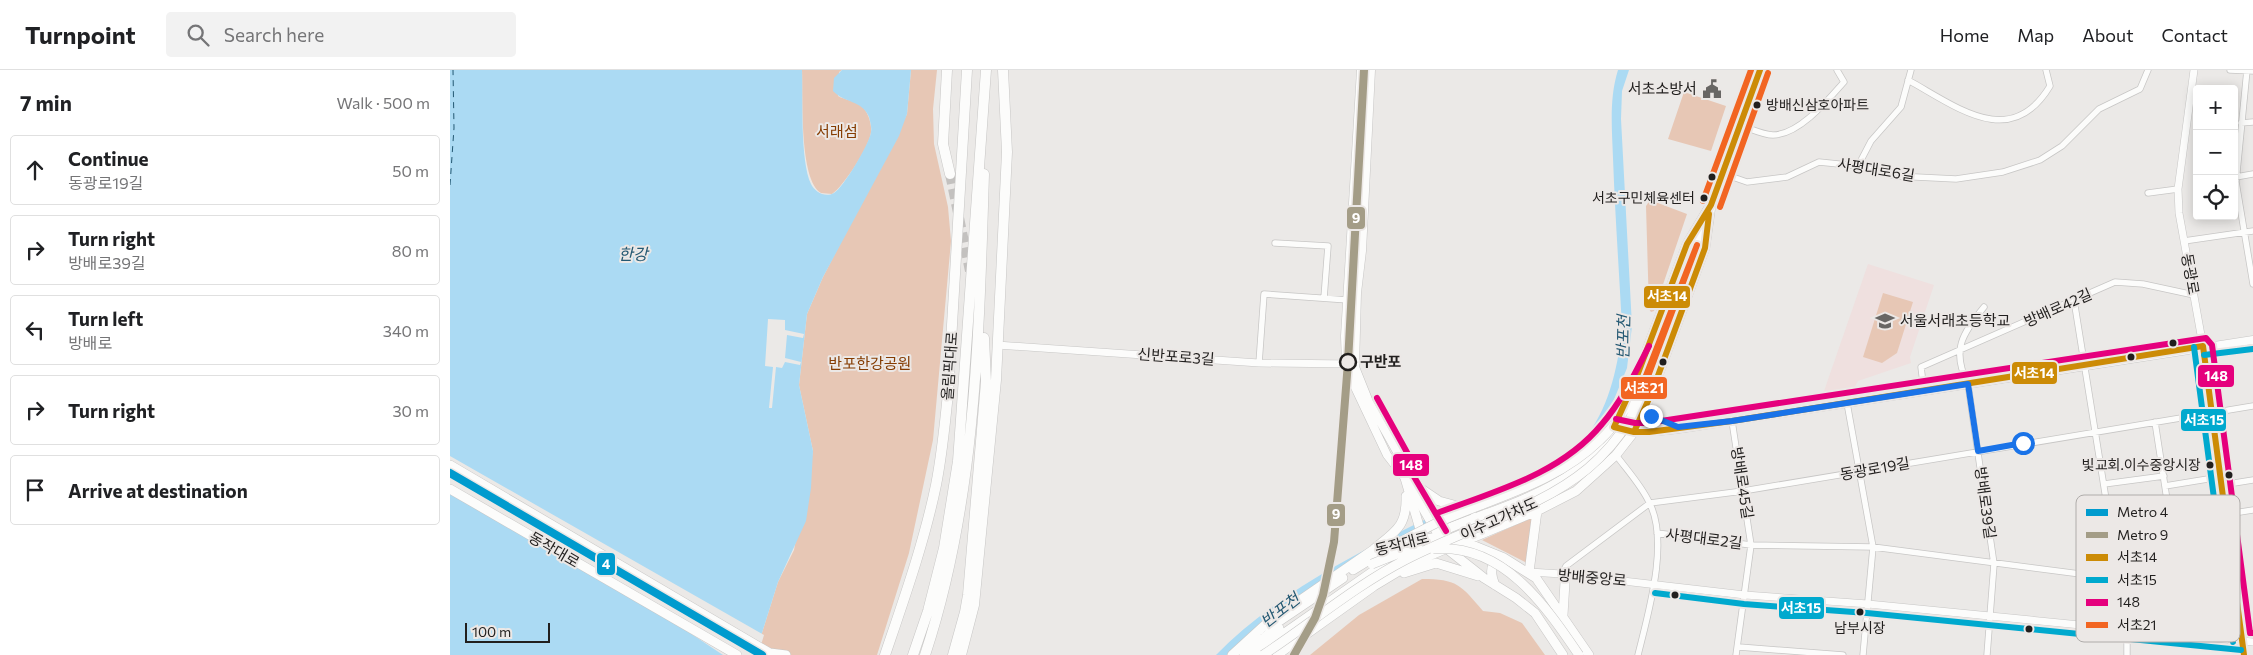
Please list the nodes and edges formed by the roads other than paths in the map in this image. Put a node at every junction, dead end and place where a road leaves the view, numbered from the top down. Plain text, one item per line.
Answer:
1 (947, 70) edge
2 (968, 70) edge
3 (987, 70) edge
4 (1003, 70) edge
5 (1361, 70) edge
6 (1372, 70) edge
7 (1760, 70) edge
8 (1837, 70) edge
9 (1911, 70) edge
10 (2046, 70) edge
11 (2148, 70) edge
12 (2194, 70) edge
13 (2230, 70) edge
14 (2249, 71) edge
15 (1908, 80) junction
16 (2253, 122) edge
17 (2241, 123) junction
18 (1739, 124) junction
19 (1858, 166) junction
20 (1721, 173) junction
21 (950, 174) tunnel mouth
22 (2253, 174) edge
23 (2236, 175) edge
24 (2238, 177) edge
25 (2178, 189) junction
26 (2238, 191) edge
27 (2148, 193) dead end
28 (1711, 205) junction
29 (2253, 232) edge
30 (2244, 233) junction
31 (2184, 241) junction
32 (1275, 243) dead end
33 (1692, 256) joint
34 (2253, 284) edge
35 (2194, 295) junction
36 (1324, 298) junction
37 (1348, 300) junction
38 (2074, 300) junction
39 (1984, 308) dead end
40 (984, 338) dead end
41 (2253, 340) edge
42 (997, 345) junction
43 (2203, 346) junction
44 (1657, 350) junction
45 (1958, 351) junction
46 (1259, 363) junction
47 (1346, 364) junction
48 (1355, 364) junction
49 (2084, 365) junction
50 (1637, 376) junction
51 (1968, 384) junction
52 (1635, 388) junction
53 (1924, 391) junction
54 (1652, 392) junction
55 (1847, 403) junction
56 (1646, 405) junction
57 (2253, 406) edge
58 (2212, 412) junction
59 (1732, 421) junction
60 (2155, 422) junction
61 (1614, 427) junction
62 (1678, 427) junction
63 (2095, 431) junction
64 (1633, 432) junction
65 (1978, 451) junction
66 (1616, 455) junction
67 (450, 465) edge
68 (1859, 472) junction
69 (2164, 476) junction
70 (1405, 478) junction
71 (2253, 480) edge
72 (2221, 481) junction
73 (2104, 484) junction
74 (2165, 486) junction
75 (450, 489) edge
76 (1743, 491) junction
77 (2106, 495) edge
78 (2166, 495) edge
79 (2223, 495) edge
80 (1650, 503) junction
81 (2253, 510) edge
82 (1537, 512) junction
83 (2240, 512) edge
84 (1487, 513) junction
85 (973, 524) junction
86 (1440, 533) junction
87 (1657, 533) junction
88 (1422, 536) junction
89 (1464, 542) junction
90 (1751, 545) junction
91 (1873, 547) junction
92 (1447, 548) junction
93 (1373, 550) junction
94 (1504, 558) junction
95 (1994, 564) junction
96 (1528, 572) junction
97 (1562, 574) junction
98 (2076, 574) edge
99 (1484, 578) junction
100 (1656, 584) junction
101 (1495, 585) junction
102 (1374, 586) junction
103 (1745, 595) junction
104 (1868, 604) junction
105 (1562, 615) junction
106 (1991, 616) junction
107 (1287, 617) junction
108 (2076, 625) edge
109 (2240, 626) edge
110 (1267, 636) junction
111 (2242, 641) junction
112 (2127, 642) edge
113 (2253, 642) edge
114 (1739, 647) junction
115 (1238, 653) edge
116 (771, 654) edge
117 (737, 655) edge
118 (786, 655) edge
119 (885, 655) edge
120 (914, 655) edge
121 (925, 655) edge
122 (946, 655) edge
123 (953, 655) edge
124 (961, 655) edge
125 (1253, 655) edge
126 (1264, 655) edge
127 (1277, 655) edge
128 (1563, 655) edge
129 (1579, 655) edge
130 (1590, 655) edge
131 (1638, 655) edge
132 (1736, 655) edge
133 (1843, 655) edge
134 (1863, 655) edge
135 (1987, 655) edge
136 (2127, 655) edge
137 (2244, 655) edge

1 - 21 highway
2 - 119 highway, 올림픽대로
3 - 120 highway, 올림픽대로
3 - 121 highway, 올림픽대로
4 - 42 highway
5 - 37 main road
6 - 48 main road
7 - 18 main road
8 - 18 street
9 - 15 street
10 - 15 street
11 - 19 street, 사평대로6길
12 - 25 street, 동광로
13 - 14 street
14 - 17 street
15 - 19 street
16 - 17 street
17 - 23 street
18 - 20 main road
19 - 20 street, 사평대로6길
20 - 28 main road
22 - 24 street
25 - 27 street
25 - 31 street, 동광로
26 - 30 street
28 - 33 street
28 - 50 main road
28 - 54 main road
29 - 30 street
30 - 31 street
30 - 34 street
31 - 35 street, 동광로
32 - 36 street
33 - 44 main road, 이수고가차도
35 - 38 street, 방배로42길
35 - 43 street, 동광로
36 - 37 street
36 - 46 street
37 - 47 main road
38 - 45 street, 방배로42길
38 - 49 street
39 - 45 street
40 - 85 highway
41 - 43 main road
42 - 46 street, 신반포로3길
42 - 124 highway
43 - 49 main road
43 - 58 street, 동광로
44 - 107 main road, 이수고가차도, bridge
44 - 126 main road, 이수고가차도, bridge
45 - 51 street, 방배로39길
45 - 53 street, 방배로42길
46 - 47 street, 신반포로3길
47 - 48 street, 신반포로3길
47 - 70 main road
48 - 70 main road
49 - 51 main road
49 - 63 street
50 - 52 main road
50 - 61 main road
51 - 53 main road
51 - 65 street, 방배로39길
52 - 54 main road
52 - 64 main road
53 - 55 main road
54 - 56 main road
55 - 59 main road
55 - 68 street
56 - 62 main road
56 - 64 main road
57 - 58 street, 동광로19길
58 - 60 street, 동광로19길
58 - 72 street, 동광로
59 - 62 main road
59 - 76 street, 방배로45길
60 - 63 street, 동광로19길
60 - 69 street
61 - 64 main road
61 - 84 main road
62 - 64 main road
63 - 65 street, 동광로19길
63 - 73 street
64 - 66 main road
65 - 68 street, 동광로19길
65 - 95 street, 방배로39길
66 - 80 street
66 - 82 main road
67 - 116 main road, 동작대로
68 - 76 street, 동광로19길
68 - 91 street
69 - 73 street
69 - 74 street
70 - 84 main road
70 - 86 main road
70 - 88 main road
70 - 93 main road
71 - 72 street
72 - 74 street
72 - 79 street, 동광로
73 - 77 street
74 - 78 street
75 - 117 main road, 동작대로
76 - 80 street, 동광로19길
76 - 90 street, 방배로45길
80 - 87 street
80 - 97 street, 동광로19길
81 - 83 street
82 - 89 main road
82 - 96 main road
84 - 86 main road
85 - 122 highway
85 - 123 highway
86 - 88 main road, 동작대로
86 - 89 main road, 동작대로
86 - 92 main road, 동작대로
87 - 90 street, 사평대로2길
87 - 100 street
88 - 93 main road, 동작대로, bridge
88 - 125 main road
89 - 92 main road, 동작대로
89 - 94 main road, 동작대로
90 - 91 street
90 - 103 street, 방배로45길
91 - 95 street, 방배로39길
91 - 104 street
92 - 99 main road, 동작대로
92 - 102 main road, 동작대로
93 - 115 main road, 동작대로
94 - 96 main road, 동작대로
94 - 101 main road
95 - 98 street
95 - 106 street, 방배로39길
96 - 97 street, 방배중앙로
96 - 105 main road, 동작대로
97 - 100 street, 방배중앙로
97 - 105 main road
99 - 101 main road, 동작대로
99 - 102 main road, 동작대로
100 - 103 street, 방배중앙로
100 - 131 street
101 - 128 main road, 동작대로
102 - 127 main road, 동작대로
103 - 104 street, 방배중앙로
103 - 114 street, 방배로45길
104 - 106 street, 방배중앙로
104 - 134 street
105 - 130 main road, 동작대로
106 - 108 street, 방배중앙로
106 - 135 street, 방배로39길
107 - 110 main road
107 - 115 main road
109 - 111 street, 동광로
110 - 115 main road
110 - 129 main road, 동작대로, bridge
111 - 113 street, 방배중앙로
111 - 137 street, 동광로
112 - 136 street
114 - 132 street, 방배로45길
114 - 133 street
116 - 118 main road

